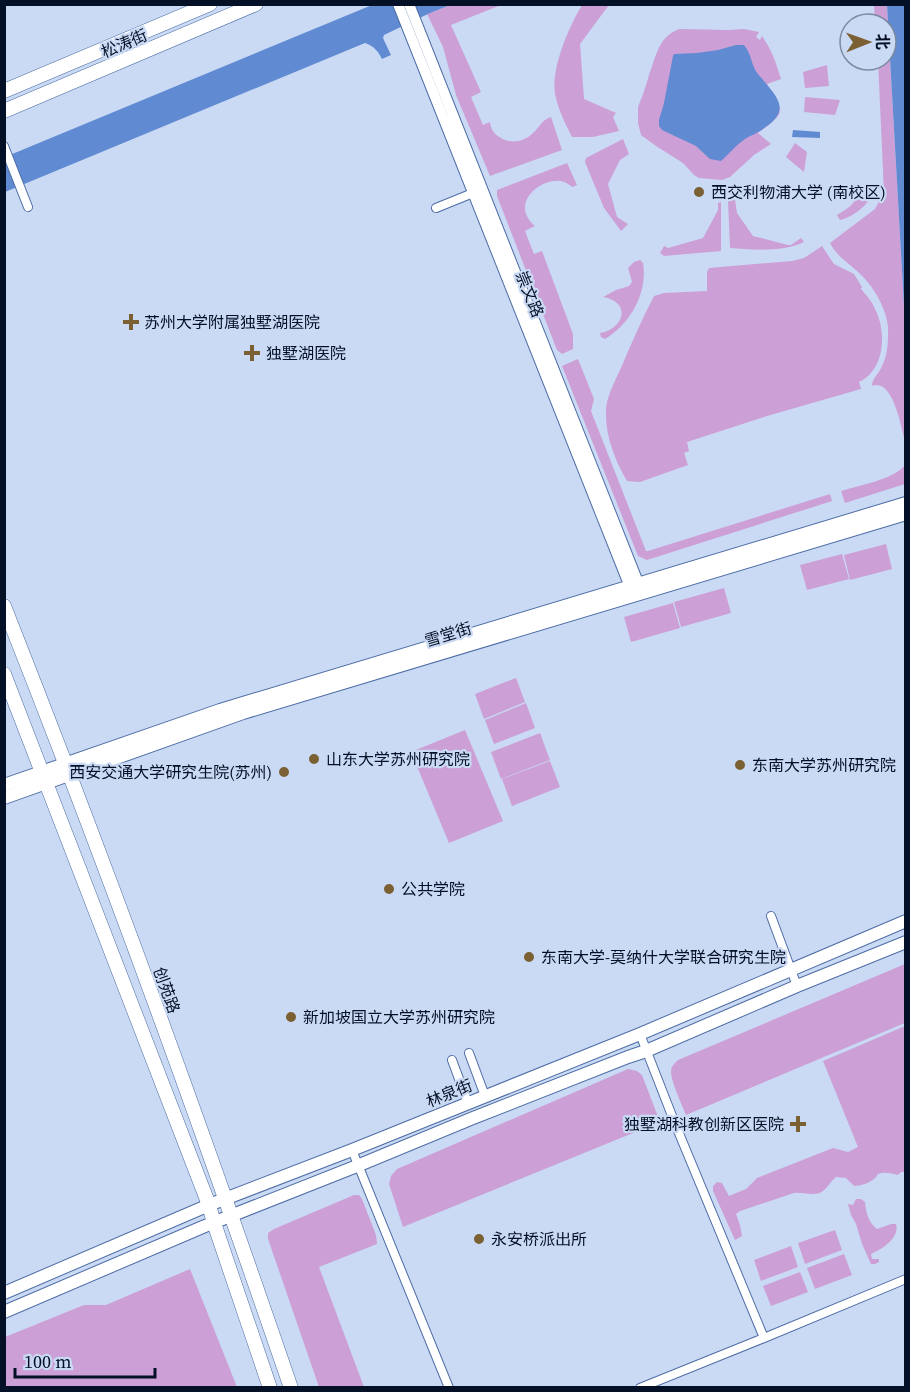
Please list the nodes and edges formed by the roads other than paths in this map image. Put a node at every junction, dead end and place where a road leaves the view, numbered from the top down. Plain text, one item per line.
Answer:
1 (210, 4) edge
2 (256, 4) edge
3 (398, 4) edge
4 (409, 4) edge
5 (412, 26) junction
6 (4, 91) edge
7 (4, 111) edge
8 (5, 149) edge
9 (479, 191) junction
10 (28, 207) dead end
11 (439, 207) dead end
12 (906, 503) edge
13 (906, 514) edge
14 (636, 590) junction
15 (4, 606) edge
16 (4, 674) edge
17 (69, 769) junction
18 (45, 777) junction
19 (4, 784) edge
20 (4, 798) edge
21 (771, 916) dead end
22 (906, 921) edge
23 (906, 942) edge
24 (790, 970) junction
25 (797, 986) junction
26 (640, 1034) junction
27 (646, 1051) junction
28 (468, 1053) dead end
29 (452, 1060) dead end
30 (485, 1096) junction
31 (468, 1103) junction
32 (352, 1150) junction
33 (357, 1166) junction
34 (226, 1198) junction
35 (209, 1205) junction
36 (232, 1215) junction
37 (214, 1223) junction
38 (906, 1279) edge
39 (4, 1293) edge
40 (4, 1312) edge
41 (764, 1338) junction
42 (270, 1388) edge
43 (291, 1388) edge
44 (449, 1388) edge
45 (640, 1388) edge

1 - 6 main road, 松涛街
2 - 7 main road, 松涛街
3 - 5 street, 崇文路
4 - 5 street, 崇文路
5 - 9 street, 崇文路
8 - 10 street
9 - 11 street
9 - 14 street, 崇文路
12 - 14 main road, 雪堂街
13 - 14 main road, 雪堂街
14 - 17 main road, 雪堂街
15 - 17 main road, 创苑路
16 - 18 main road
17 - 18 main road, 雪堂街
17 - 34 main road, 创苑路
18 - 19 main road, 雪堂街
18 - 20 main road, 雪堂街
18 - 35 main road
21 - 24 street
22 - 24 main road, 林泉街
23 - 25 main road, 林泉街
24 - 25 street
24 - 26 main road, 林泉街
25 - 27 main road, 林泉街
26 - 27 street
26 - 30 main road, 林泉街
27 - 33 main road, 林泉街
27 - 41 street
28 - 30 street
29 - 31 street
30 - 31 main road, 林泉街
31 - 32 main road, 林泉街
32 - 33 street
32 - 34 main road, 林泉街
33 - 36 main road, 林泉街
33 - 44 street
34 - 35 main road, 林泉街
34 - 36 main road, 创苑路
35 - 37 main road
35 - 39 main road, 林泉街
36 - 37 main road, 林泉街
36 - 43 main road, 创苑路
37 - 40 main road, 林泉街
37 - 42 main road
38 - 41 street
41 - 45 street

